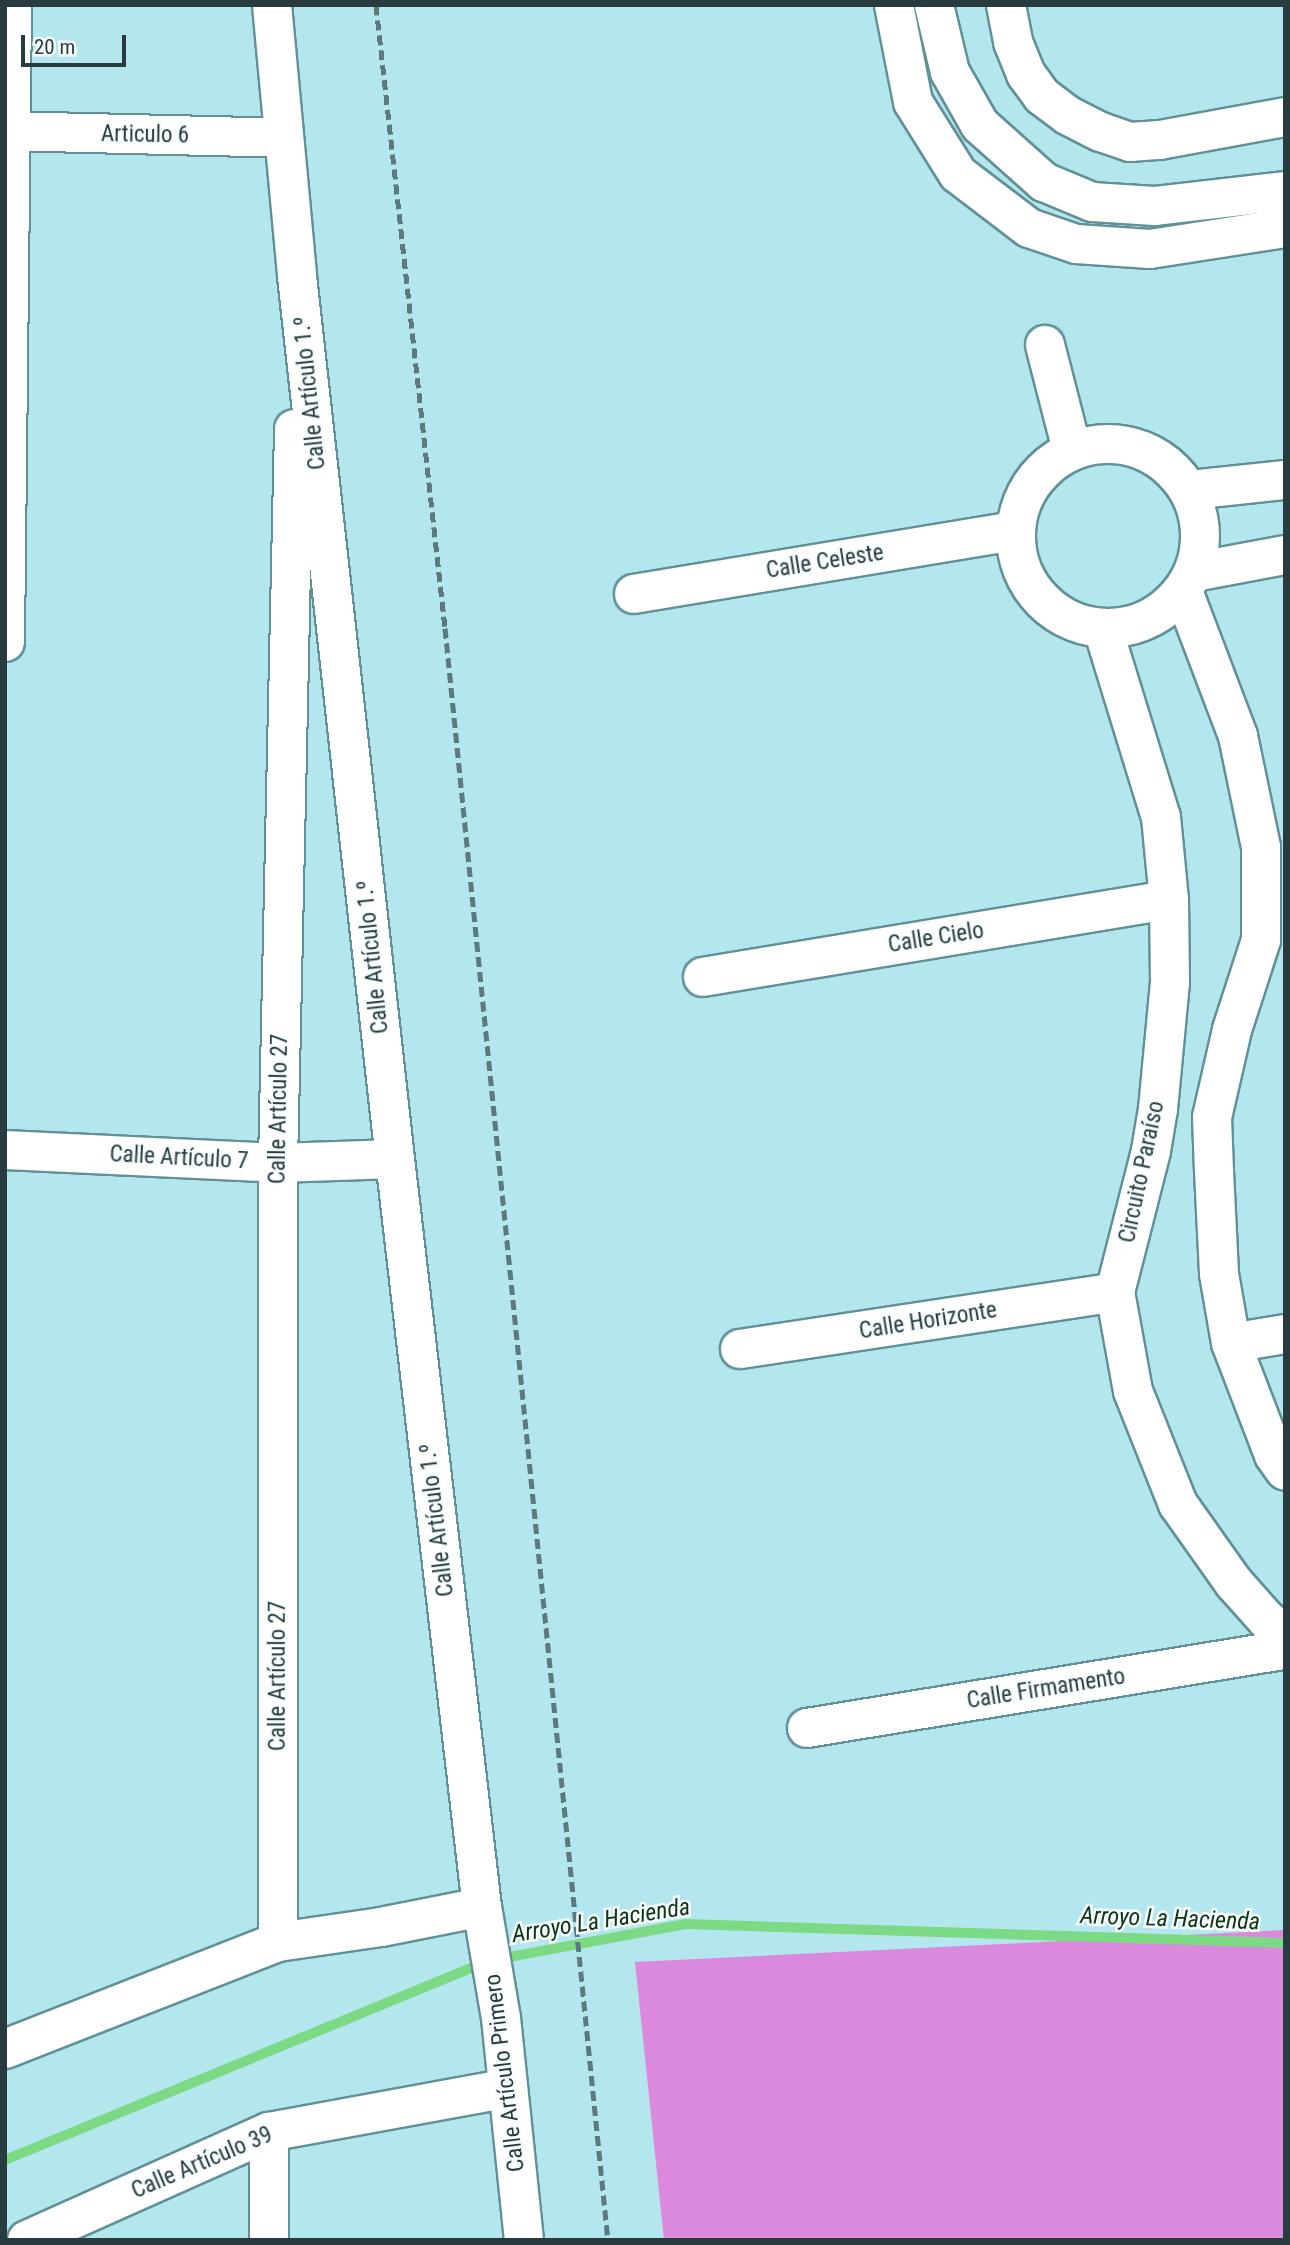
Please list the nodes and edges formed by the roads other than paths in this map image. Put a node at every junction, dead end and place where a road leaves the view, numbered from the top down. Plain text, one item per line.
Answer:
1 (12, 5) edge
2 (272, 5) edge
3 (894, 5) edge
4 (934, 5) edge
5 (1006, 5) edge
6 (1285, 117) edge
7 (9, 131) edge
8 (284, 138) junction
9 (1285, 191) edge
10 (1285, 228) edge
11 (297, 276) junction
12 (1045, 345) dead end
13 (1072, 450) junction
14 (1285, 480) edge
15 (1190, 490) junction
16 (1015, 531) junction
17 (1285, 555) edge
18 (1189, 581) junction
19 (635, 594) dead end
20 (1103, 629) junction
21 (5, 642) edge
22 (1169, 900) junction
23 (1273, 938) edge
24 (703, 977) dead end
25 (1158, 1109) junction
26 (1212, 1117) junction
27 (5, 1150) edge
28 (395, 1159) junction
29 (278, 1163) junction
30 (1115, 1292) junction
31 (1285, 1334) edge
32 (1231, 1343) junction
33 (740, 1349) dead end
34 (1285, 1471) edge
35 (1285, 1633) edge
36 (1285, 1650) edge
37 (807, 1728) dead end
38 (484, 1924) junction
39 (278, 1942) junction
40 (5, 2049) edge
41 (508, 2088) junction
42 (269, 2132) junction
43 (27, 2240) edge
44 (269, 2240) edge
45 (524, 2240) edge

1 - 7 street
2 - 8 street, Calle Artículo 1.º
3 - 10 street
4 - 9 street
5 - 6 street
7 - 8 street, Articulo 6
7 - 21 street
8 - 11 street, Calle Artículo 1.º
11 - 28 street, Calle Artículo 1.º
11 - 29 street, Calle Artículo 27
12 - 13 street
13 - 15 street
13 - 16 street
14 - 15 street
15 - 18 street
16 - 19 street, Calle Celeste
16 - 20 street
17 - 18 street
18 - 20 street
18 - 23 street
20 - 22 street, Circuito Paraíso
22 - 24 street, Calle Cielo
22 - 25 street, Circuito Paraíso
23 - 26 street
25 - 26 street
25 - 30 street, Circuito Paraíso
26 - 32 street
27 - 29 street, Calle Artículo 7
28 - 29 street, Calle Artículo 7
28 - 38 street, Calle Artículo 1.º
29 - 39 street, Calle Artículo 27
30 - 33 street, Calle Horizonte
30 - 35 street, Circuito Paraíso
31 - 32 street
32 - 34 street
36 - 37 street, Calle Firmamento
38 - 39 street
38 - 41 street, Calle Artículo Primero
39 - 40 street
41 - 42 street, Calle Artículo 39
41 - 45 street, Calle Artículo Primero
42 - 43 street, Calle Artículo 39
42 - 44 street

